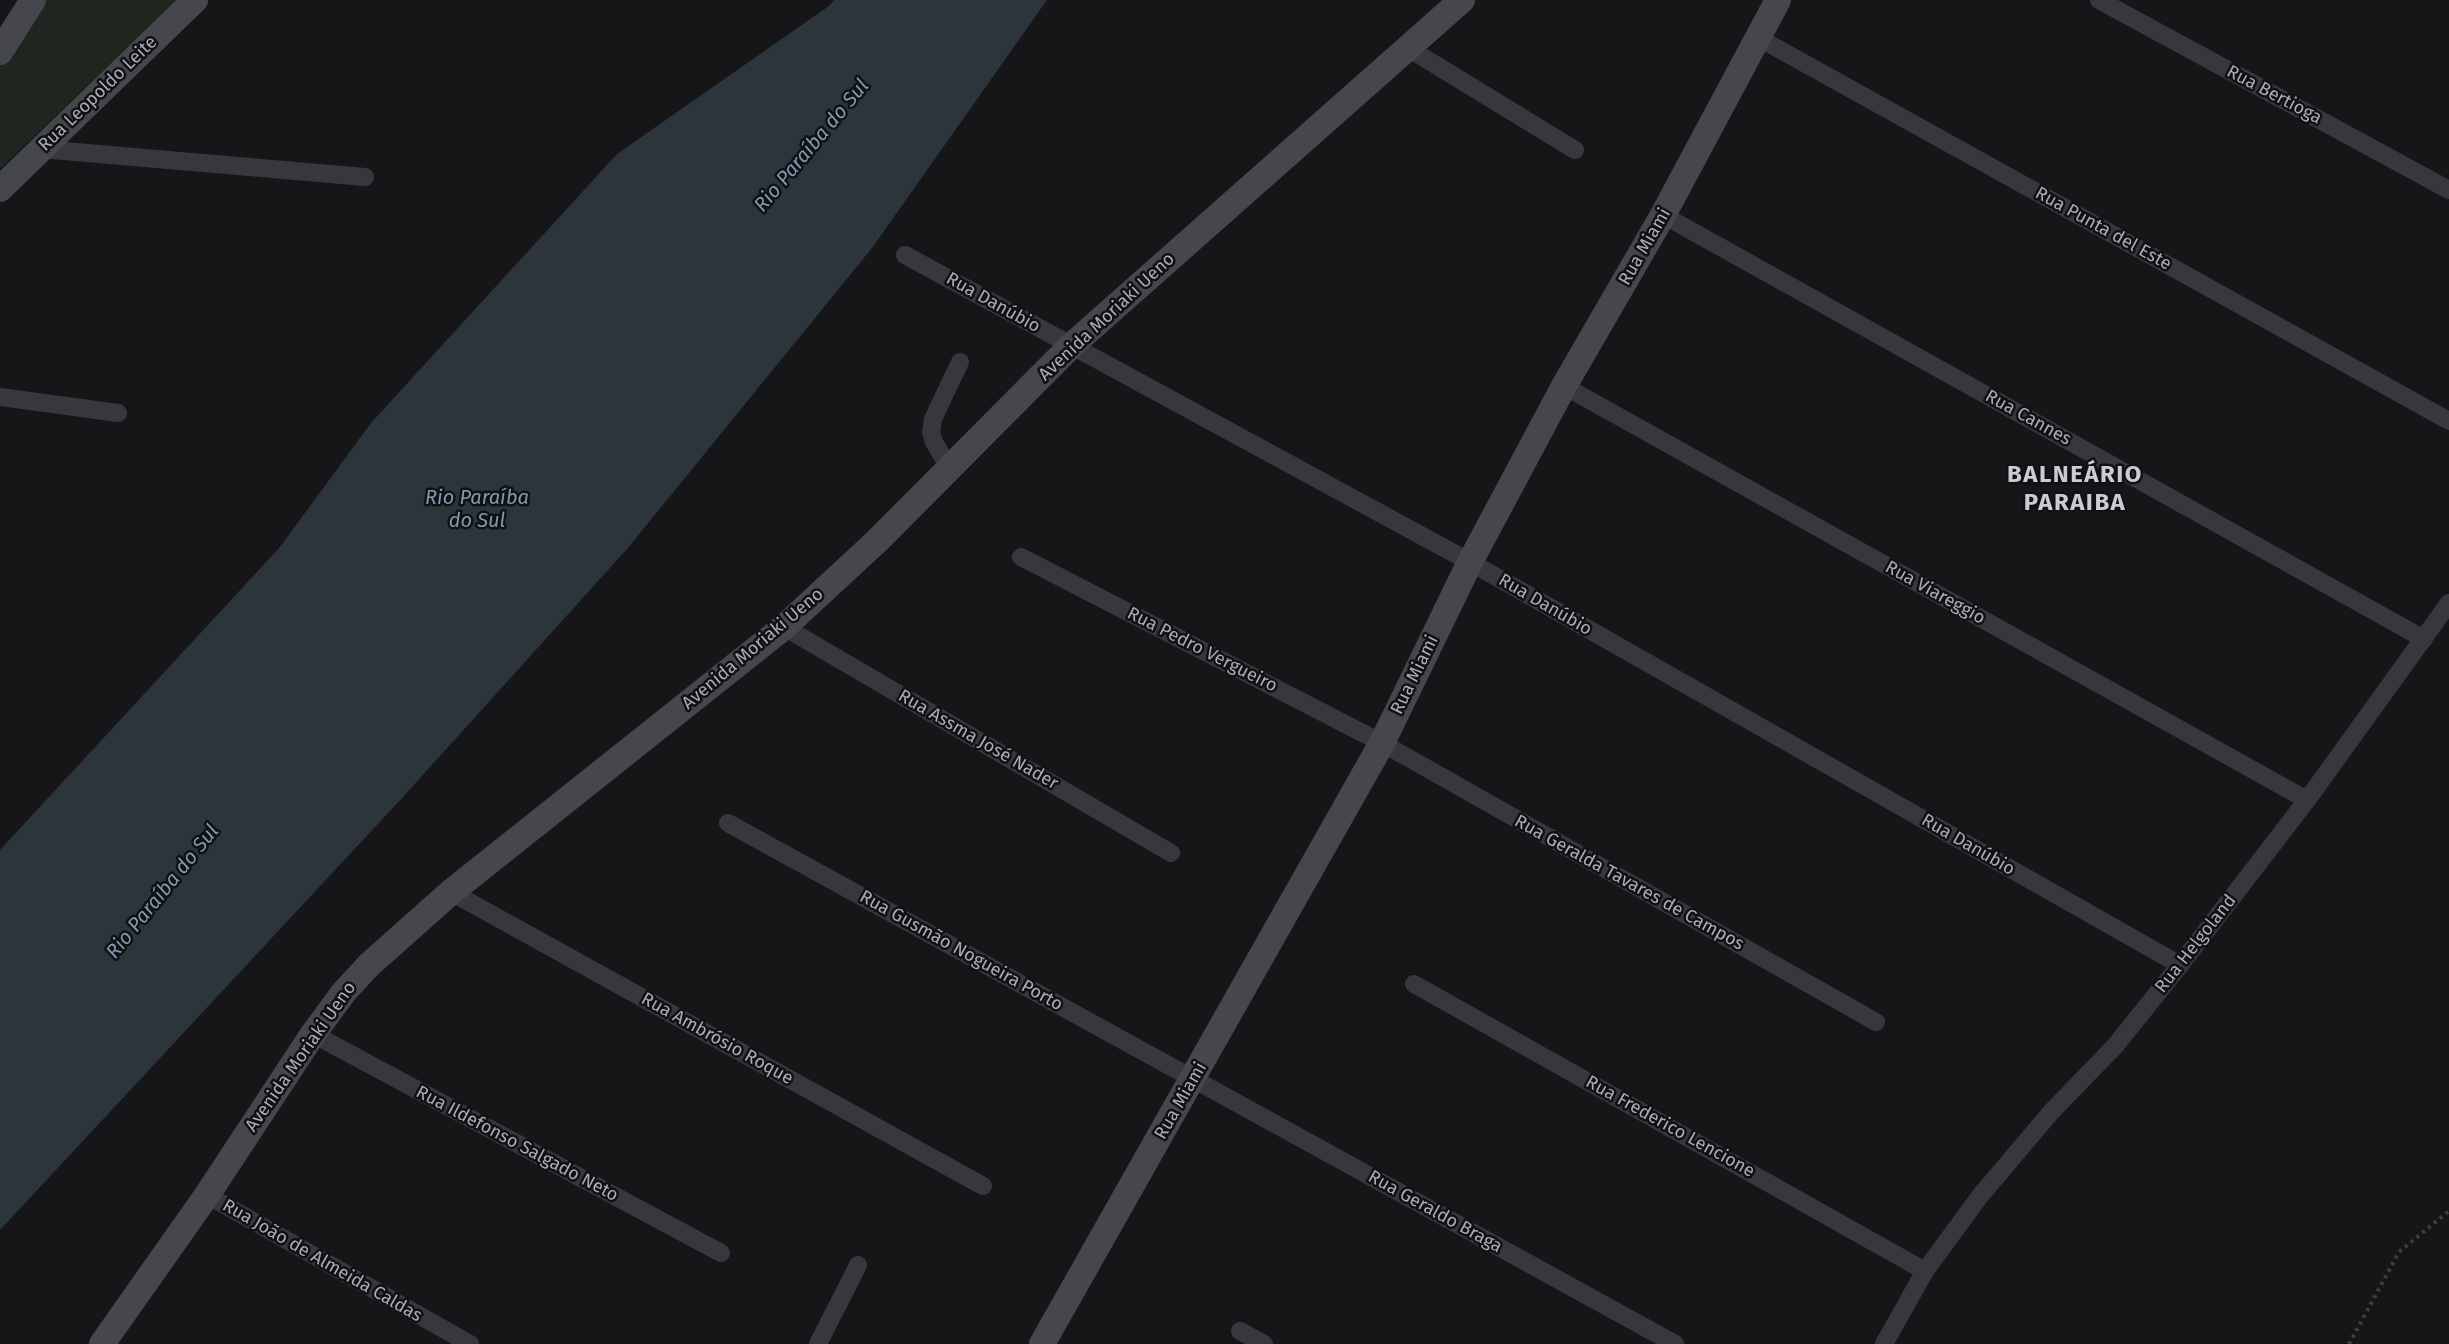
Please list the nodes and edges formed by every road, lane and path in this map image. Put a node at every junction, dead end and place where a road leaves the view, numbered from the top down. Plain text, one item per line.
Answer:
1 (33, 0) edge
2 (195, 0) edge
3 (1462, 0) edge
4 (1778, 0) edge
5 (2099, 0) edge
6 (1756, 37) junction
7 (1408, 48) junction
8 (0, 51) edge
9 (41, 149) junction
10 (1575, 150) dead end
11 (365, 177) dead end
12 (0, 189) edge
13 (2449, 190) edge
14 (1663, 215) junction
15 (905, 255) dead end
16 (1071, 346) junction
17 (960, 362) dead end
18 (1564, 386) junction
19 (0, 397) edge
20 (118, 413) dead end
21 (2449, 421) edge
22 (950, 469) junction
23 (1022, 557) dead end
24 (1470, 562) junction
25 (2449, 603) edge
26 (784, 627) junction
27 (2424, 639) junction
28 (1382, 743) junction
29 (2307, 800) junction
30 (728, 823) dead end
31 (1171, 853) dead end
32 (451, 892) junction
33 (2180, 965) junction
34 (1414, 984) dead end
35 (1876, 1022) dead end
36 (313, 1034) junction
37 (1194, 1079) junction
38 (983, 1186) dead end
39 (207, 1195) junction
40 (2449, 1210) edge
41 (721, 1253) dead end
42 (858, 1265) dead end
43 (1925, 1271) junction
44 (1240, 1331) dead end
45 (102, 1344) edge
46 (470, 1344) edge
47 (818, 1344) edge
48 (1042, 1344) edge
49 (1264, 1344) edge
50 (1676, 1344) edge
51 (1884, 1344) edge
52 (2349, 1344) edge

1 - 8 street
2 - 9 street, Rua Leopoldo Leite
3 - 7 street, Avenida Moriaki Ueno
4 - 6 street, Rua Miami
5 - 13 street, Rua Bertioga
6 - 14 street, Rua Miami
6 - 21 street, Rua Punta del Este
7 - 10 street
7 - 16 street, Avenida Moriaki Ueno
9 - 11 street
9 - 12 street, Rua Leopoldo Leite
14 - 18 street, Rua Miami
14 - 27 street, Rua Cannes
15 - 16 street, Rua Danúbio
16 - 22 street, Avenida Moriaki Ueno
16 - 24 street, Rua Danúbio
17 - 22 street
18 - 24 street, Rua Miami
18 - 29 street, Rua Viareggio
19 - 20 street
22 - 26 street, Avenida Moriaki Ueno
23 - 28 street, Rua Pedro Vergueiro
24 - 28 street, Rua Miami
24 - 33 street, Rua Danúbio
25 - 27 street, Rua Helgoland
26 - 31 street, Rua Assma José Nader
26 - 32 street, Avenida Moriaki Ueno
27 - 29 street, Rua Helgoland
28 - 35 street, Rua Geralda Tavares de Campos
28 - 37 street, Rua Miami
29 - 33 street, Rua Helgoland
30 - 37 street, Rua Gusmão Nogueira Porto
32 - 36 street, Avenida Moriaki Ueno
32 - 38 street, Rua Ambrósio Roque
33 - 43 street, Rua Helgoland
34 - 43 street, Rua Frederico Lencione
36 - 39 street, Avenida Moriaki Ueno
36 - 41 street, Rua Ildefonso Salgado Neto
37 - 48 street, Rua Miami
37 - 50 street, Rua Geraldo Braga
39 - 45 street, Avenida Moriaki Ueno
39 - 46 street, Rua João de Almeida Caldas
40 - 52 path
42 - 47 street
43 - 51 street, Rua Helgoland
44 - 49 street

